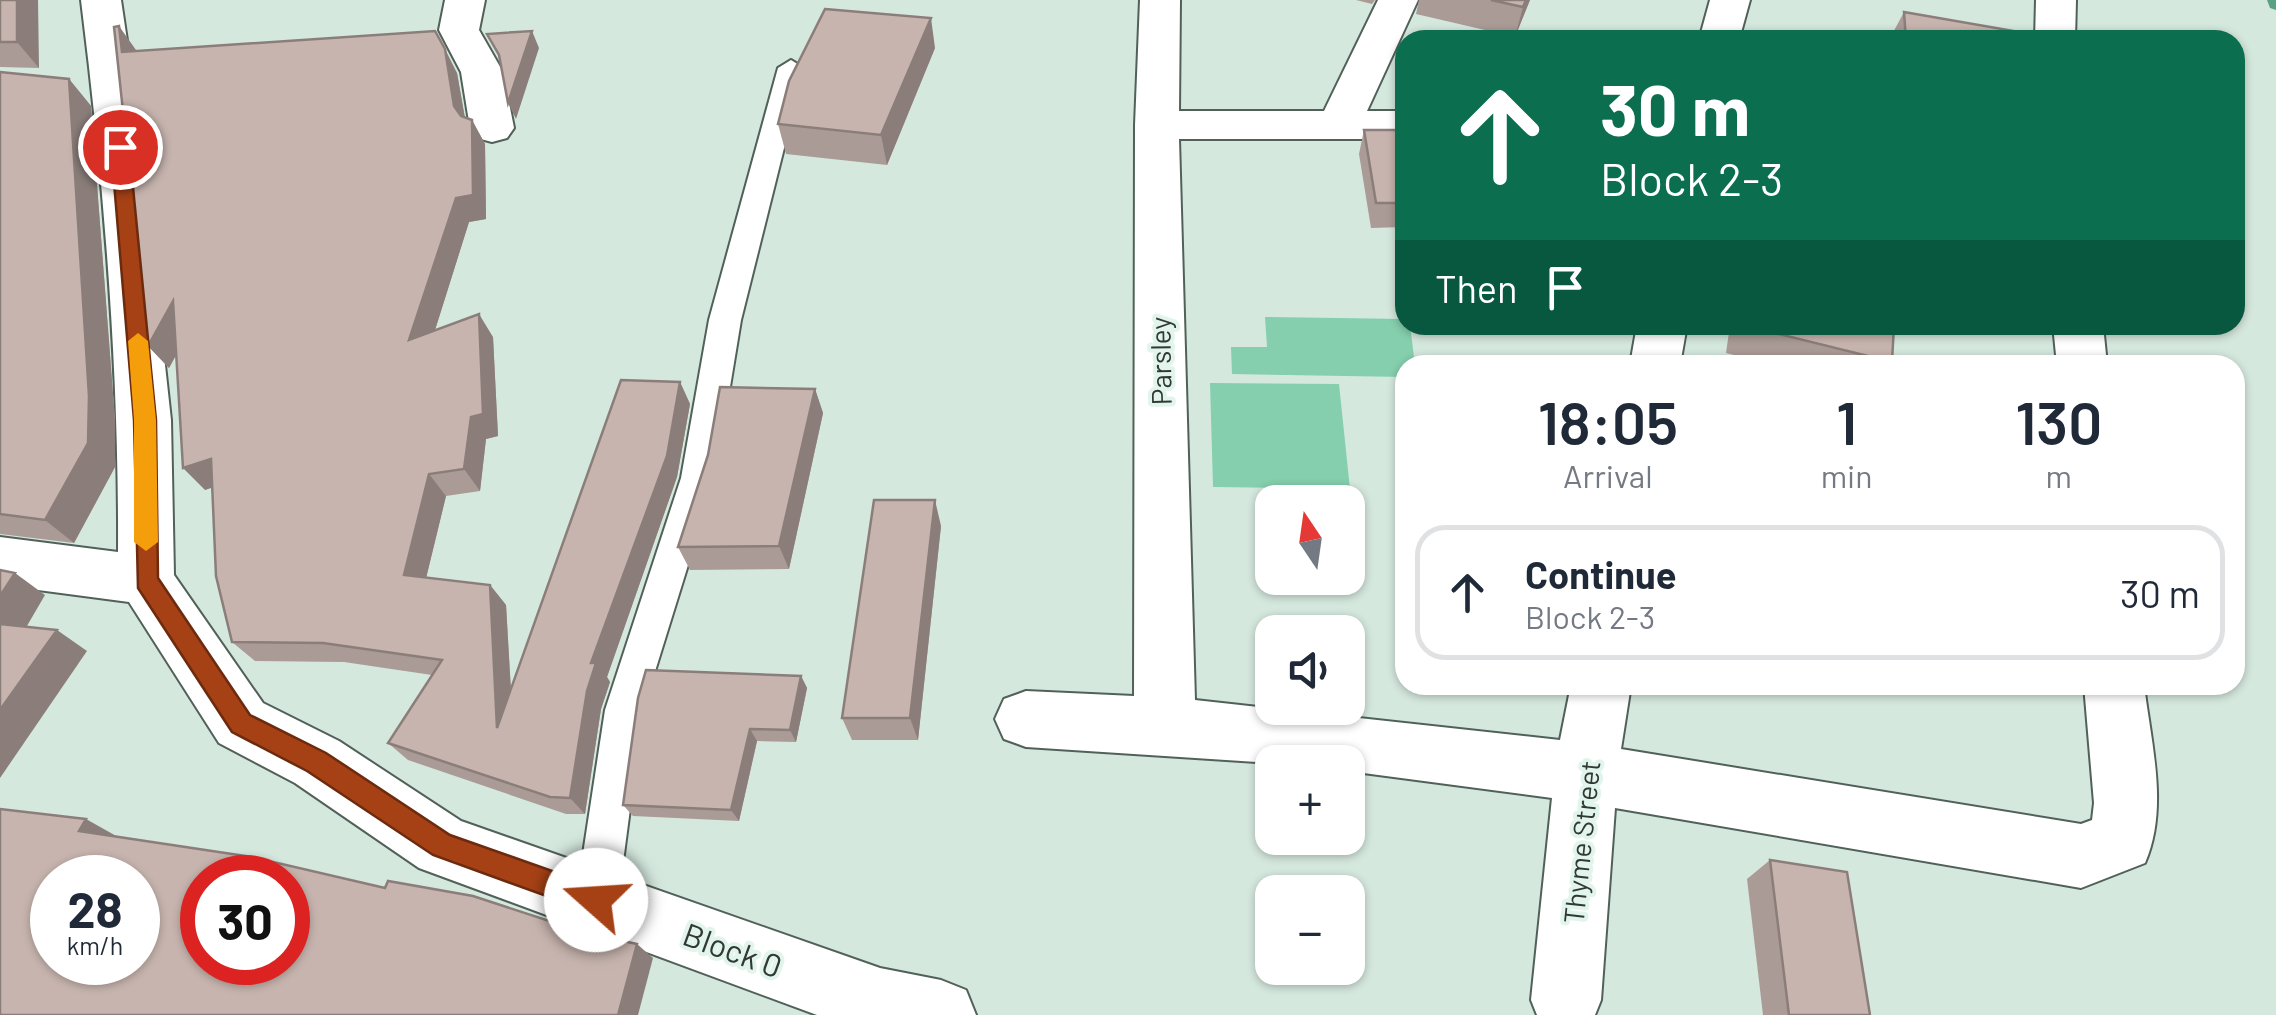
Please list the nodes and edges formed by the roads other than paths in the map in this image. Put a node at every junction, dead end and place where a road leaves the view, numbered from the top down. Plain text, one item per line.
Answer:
1 (101, 0) edge
2 (465, 0) edge
3 (1160, 0) edge
4 (1398, 0) edge
5 (1730, 0) edge
6 (2056, 0) edge
7 (1722, 30) edge
8 (2055, 30) edge
9 (791, 68) edge
10 (1339, 124) junction
11 (1157, 125) junction
12 (1395, 125) edge
13 (492, 128) dead end
14 (0, 561) edge
15 (146, 580) junction
16 (1599, 695) edge
17 (2115, 695) edge
18 (1026, 719) dead end
19 (1165, 722) junction
20 (1586, 771) junction
21 (596, 900) junction
22 (1566, 1000) dead end
23 (941, 1015) edge

1 - 15 street
2 - 13 street
3 - 11 street, Parsley
4 - 10 street
5 - 7 street
6 - 8 street
9 - 21 lane
10 - 11 street
10 - 12 street
11 - 19 street, Parsley
14 - 15 street
15 - 21 street, Block 0
16 - 20 street, Thyme Street
17 - 20 street
18 - 19 street
19 - 20 street
20 - 22 street, Thyme Street
21 - 23 street, Block 0

